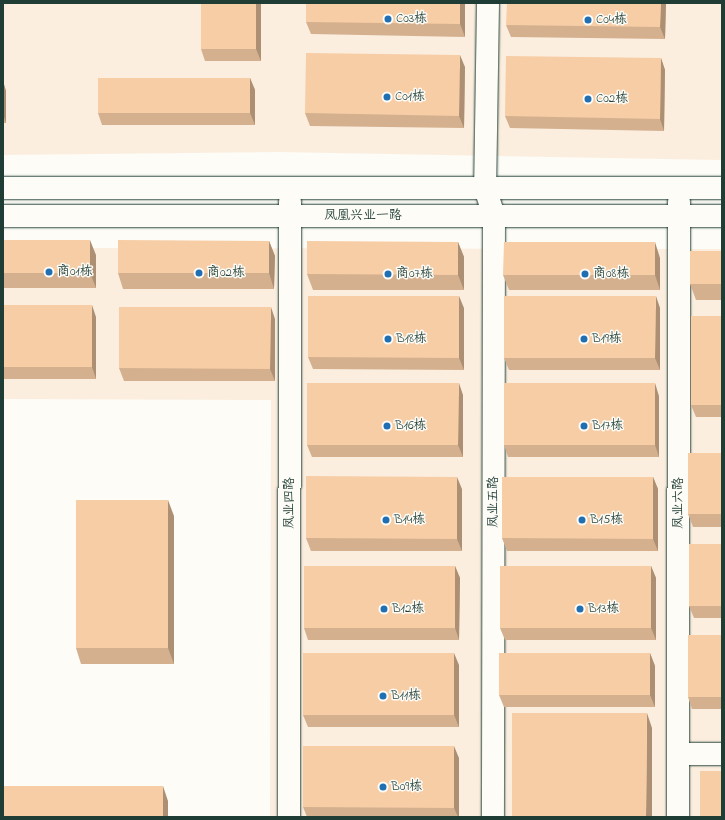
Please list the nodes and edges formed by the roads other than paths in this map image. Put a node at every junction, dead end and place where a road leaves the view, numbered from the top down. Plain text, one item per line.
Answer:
1 (488, 3) edge
2 (3, 188) edge
3 (290, 188) junction
4 (485, 188) junction
5 (679, 188) junction
6 (722, 188) edge
7 (494, 215) junction
8 (3, 216) edge
9 (290, 216) junction
10 (679, 216) junction
11 (722, 216) edge
12 (678, 754) junction
13 (722, 754) edge
14 (289, 817) edge
15 (493, 817) edge
16 (678, 817) edge

1 - 4 street, 凤业五路
2 - 3 street
3 - 4 street
3 - 9 street, 凤业四路
4 - 5 street
4 - 7 street, 凤业五路
5 - 6 street
5 - 10 street, 凤业六路
7 - 9 street, 凤凰兴业一路
7 - 10 street, 凤凰兴业一路
7 - 15 street, 凤业五路
8 - 9 street, 凤凰兴业一路
9 - 14 street, 凤业四路
10 - 11 street, 凤凰兴业一路
10 - 12 street, 凤业六路
12 - 13 street
12 - 16 street, 凤业六路

